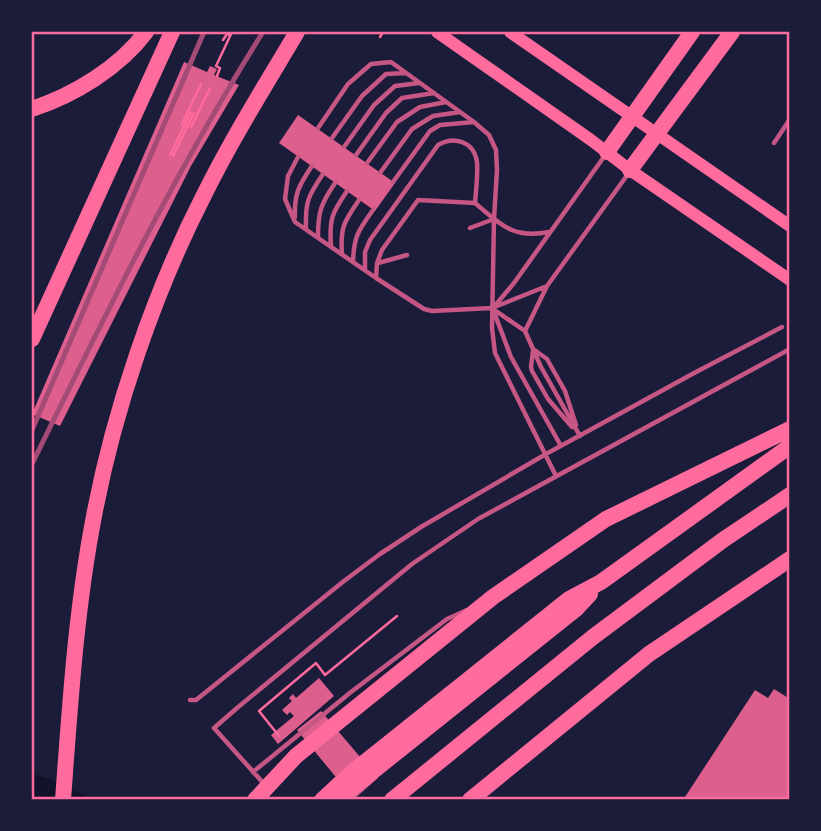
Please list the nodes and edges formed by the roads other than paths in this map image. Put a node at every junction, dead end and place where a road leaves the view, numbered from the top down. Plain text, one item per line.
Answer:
1 (146, 32) edge
2 (172, 32) edge
3 (297, 32) edge
4 (437, 32) edge
5 (510, 32) edge
6 (692, 32) edge
7 (732, 32) edge
8 (407, 74) junction
9 (420, 83) junction
10 (435, 93) junction
11 (447, 102) junction
12 (32, 109) edge
13 (461, 112) junction
14 (633, 117) junction
15 (789, 119) edge
16 (474, 122) junction
17 (318, 128) dead end
18 (657, 133) junction
19 (332, 138) dead end
20 (774, 143) dead end
21 (344, 147) dead end
22 (607, 152) junction
23 (356, 155) dead end
24 (299, 157) dead end
25 (367, 163) dead end
26 (312, 166) dead end
27 (630, 170) junction
28 (380, 173) dead end
29 (323, 174) dead end
30 (393, 182) dead end
31 (335, 183) dead end
32 (347, 191) dead end
33 (359, 200) dead end
34 (475, 203) junction
35 (373, 210) dead end
36 (494, 219) junction
37 (295, 222) junction
38 (789, 226) edge
39 (470, 228) dead end
40 (306, 230) junction
41 (550, 232) junction
42 (318, 238) junction
43 (331, 247) junction
44 (342, 255) junction
45 (407, 255) dead end
46 (353, 262) junction
47 (377, 263) junction
48 (365, 271) junction
49 (376, 278) junction
50 (789, 279) edge
51 (547, 286) junction
52 (492, 308) junction
53 (782, 327) dead end
54 (524, 331) junction
55 (32, 339) edge
56 (533, 349) junction
57 (789, 349) edge
58 (789, 429) edge
59 (580, 436) junction
60 (561, 446) junction
61 (789, 446) edge
62 (546, 454) junction
63 (556, 476) junction
64 (789, 495) edge
65 (789, 559) edge
66 (601, 582) junction
67 (493, 597) junction
68 (190, 700) dead end
69 (253, 772) junction
70 (266, 787) junction
71 (63, 800) edge
72 (255, 800) edge
73 (322, 800) edge
74 (337, 800) edge
75 (392, 800) edge
76 (470, 800) edge

1 - 12 highway
2 - 55 highway
3 - 71 highway
4 - 22 main road
5 - 14 main road
6 - 14 highway
7 - 18 highway
8 - 9 lane
8 - 17 lane
8 - 19 lane
9 - 10 lane
9 - 21 lane
10 - 11 lane
10 - 23 lane
11 - 13 lane
11 - 25 lane
13 - 16 lane
13 - 28 lane
14 - 18 main road
14 - 22 highway
15 - 20 lane
16 - 30 lane
16 - 36 lane
18 - 27 highway
18 - 38 main road
22 - 27 main road
22 - 41 lane
24 - 37 lane
26 - 37 lane
27 - 50 main road
27 - 51 lane
29 - 40 lane
31 - 42 lane
32 - 43 lane
33 - 44 lane
34 - 36 lane
34 - 47 lane
34 - 48 lane
35 - 46 lane
36 - 39 lane
36 - 41 lane
36 - 52 lane
37 - 40 lane
40 - 42 lane
41 - 52 lane
42 - 43 lane
43 - 44 lane
44 - 46 lane
45 - 47 lane
46 - 48 lane
47 - 49 lane
48 - 49 lane
49 - 52 lane
51 - 52 lane
51 - 54 lane
52 - 54 lane
52 - 60 lane
52 - 62 lane
53 - 59 lane
54 - 56 lane
56 - 59 lane
56 - 59 lane
56 - 59 lane
57 - 63 lane
58 - 67 highway
59 - 60 lane
60 - 62 lane
61 - 66 highway
62 - 63 lane
62 - 68 lane
63 - 69 lane
64 - 75 highway
65 - 76 highway
66 - 73 highway
66 - 74 highway
67 - 69 lane
67 - 70 highway
69 - 70 lane
70 - 72 highway

